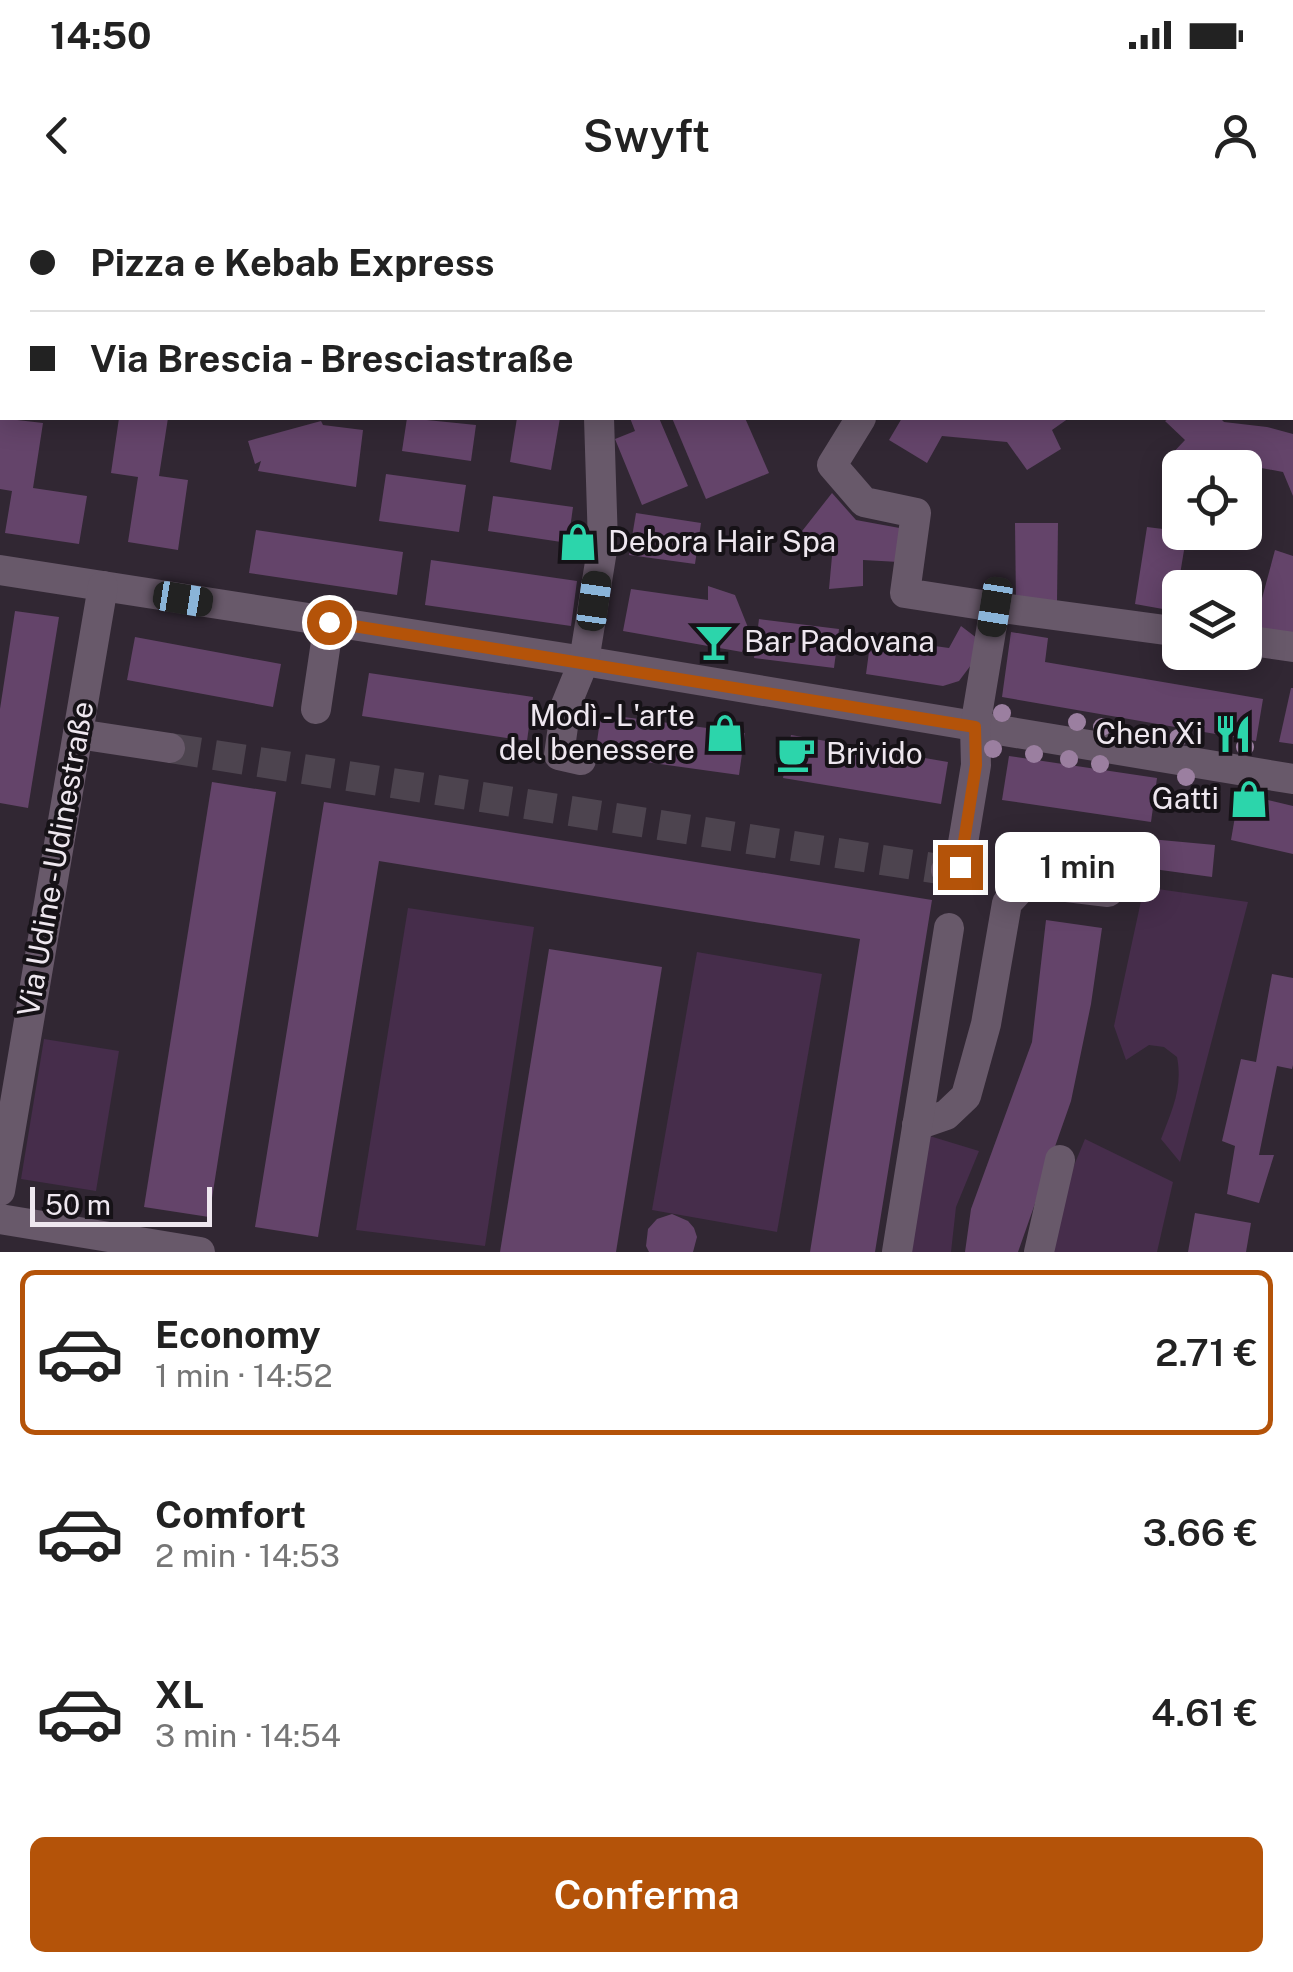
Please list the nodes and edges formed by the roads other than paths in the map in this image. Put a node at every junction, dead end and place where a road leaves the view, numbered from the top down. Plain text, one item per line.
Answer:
1 (599, 420) edge
2 (860, 420) edge
3 (0, 570) edge
4 (103, 586) junction
5 (995, 607) junction
6 (329, 622) junction
7 (1162, 630) edge
8 (1262, 642) edge
9 (1293, 647) edge
10 (584, 662) junction
11 (316, 710) dead end
12 (975, 727) junction
13 (78, 734) junction
14 (170, 748) tunnel mouth
15 (581, 760) dead end
16 (1293, 779) edge
17 (953, 868) dead end
18 (1108, 892) dead end
19 (949, 928) dead end
20 (917, 1126) junction
21 (1060, 1160) dead end
22 (0, 1191) edge
23 (0, 1218) edge
24 (199, 1252) edge
25 (897, 1252) edge
26 (1039, 1252) edge

1 - 10 street
2 - 5 street
3 - 4 street
4 - 6 street
4 - 13 street, Via Udine - Udinestraße
5 - 7 street
5 - 12 street
6 - 10 street
6 - 11 street
8 - 9 street
10 - 12 street
10 - 15 street
12 - 16 street
12 - 17 street
13 - 14 street
13 - 22 street, Via Udine - Udinestraße
18 - 20 street
19 - 20 street
20 - 25 street
21 - 26 street
23 - 24 street

